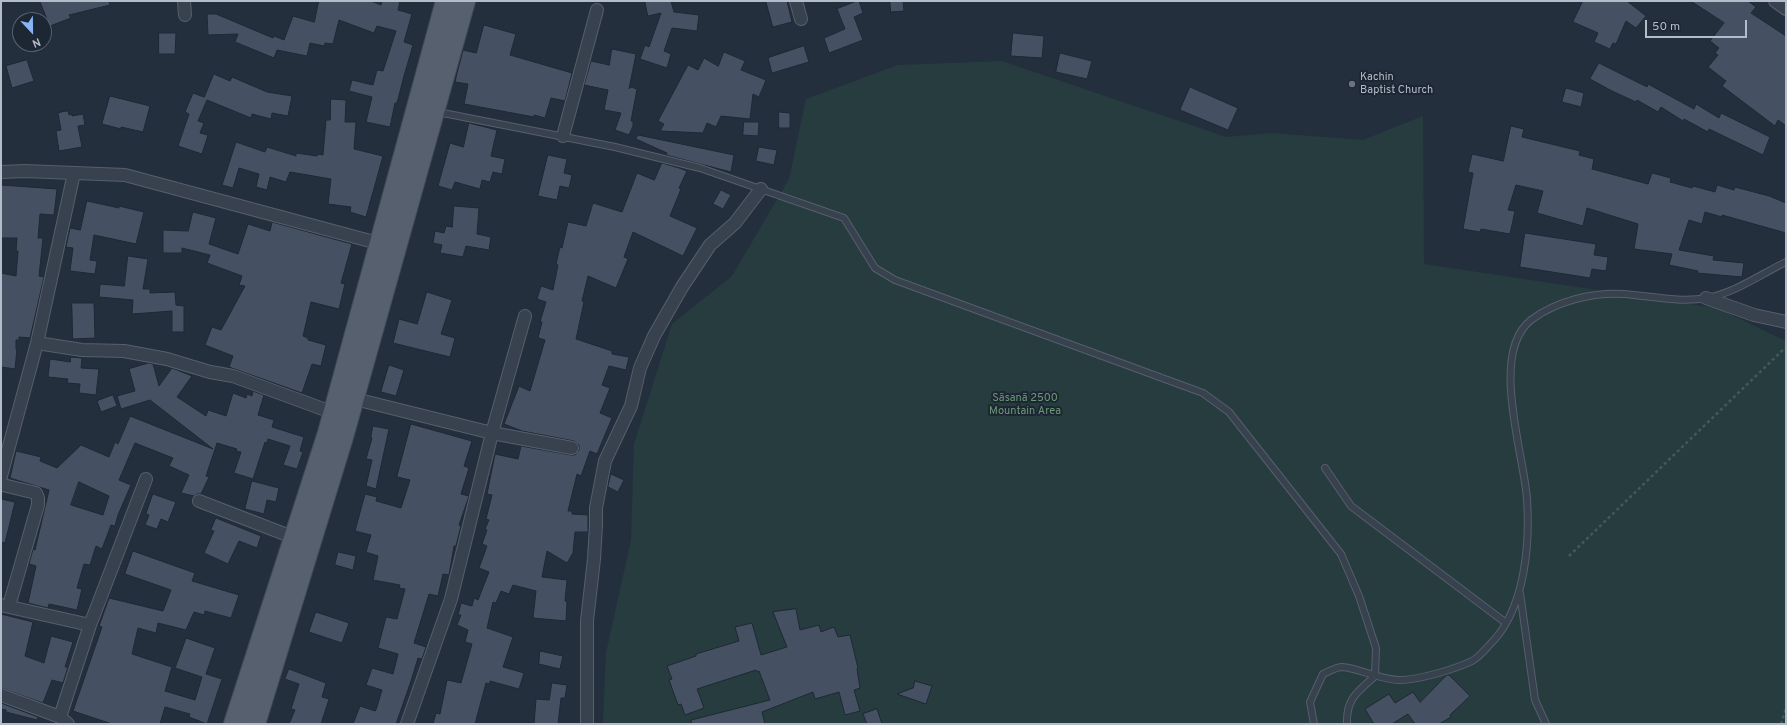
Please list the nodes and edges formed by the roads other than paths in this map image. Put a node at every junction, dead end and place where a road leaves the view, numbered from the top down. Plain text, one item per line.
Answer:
1 (184, 1) edge
2 (446, 1) edge
3 (465, 1) edge
4 (796, 1) edge
5 (1775, 1) edge
6 (1786, 9) edge
7 (597, 10) dead end
8 (185, 15) dead end
9 (801, 19) dead end
10 (426, 108) junction
11 (563, 136) junction
12 (1, 172) edge
13 (74, 173) junction
14 (761, 190) junction
15 (388, 246) junction
16 (1786, 262) edge
17 (1706, 298) junction
18 (525, 316) dead end
19 (1786, 322) edge
20 (37, 343) junction
21 (342, 402) junction
22 (492, 433) junction
23 (572, 448) dead end
24 (1325, 468) dead end
25 (1, 476) edge
26 (146, 479) dead end
27 (1, 482) edge
28 (199, 501) dead end
29 (295, 538) junction
30 (1519, 591) junction
31 (5, 606) edge
32 (1506, 623) junction
33 (90, 625) junction
34 (1375, 676) junction
35 (1, 695) edge
36 (64, 720) edge
37 (234, 724) edge
38 (254, 724) edge
39 (407, 724) edge
40 (587, 724) edge
41 (1314, 724) edge
42 (1347, 724) edge
43 (1546, 724) edge

1 - 8 street
2 - 10 main road
3 - 10 main road
4 - 9 street
5 - 6 street
7 - 11 street
10 - 11 lane
10 - 15 main road
11 - 14 lane
12 - 13 street
13 - 15 street
13 - 20 street
14 - 34 lane
14 - 40 street
15 - 21 main road
16 - 17 lane
17 - 19 street
17 - 30 lane
18 - 22 street
20 - 21 street
20 - 25 street
21 - 22 street
21 - 29 main road
21 - 38 main road
22 - 23 street
22 - 39 street
24 - 32 lane
26 - 33 street
27 - 31 street
28 - 29 street
29 - 37 main road
30 - 32 lane
30 - 43 lane
31 - 33 street
32 - 34 lane
33 - 36 street
34 - 41 lane
34 - 42 lane
35 - 36 street

